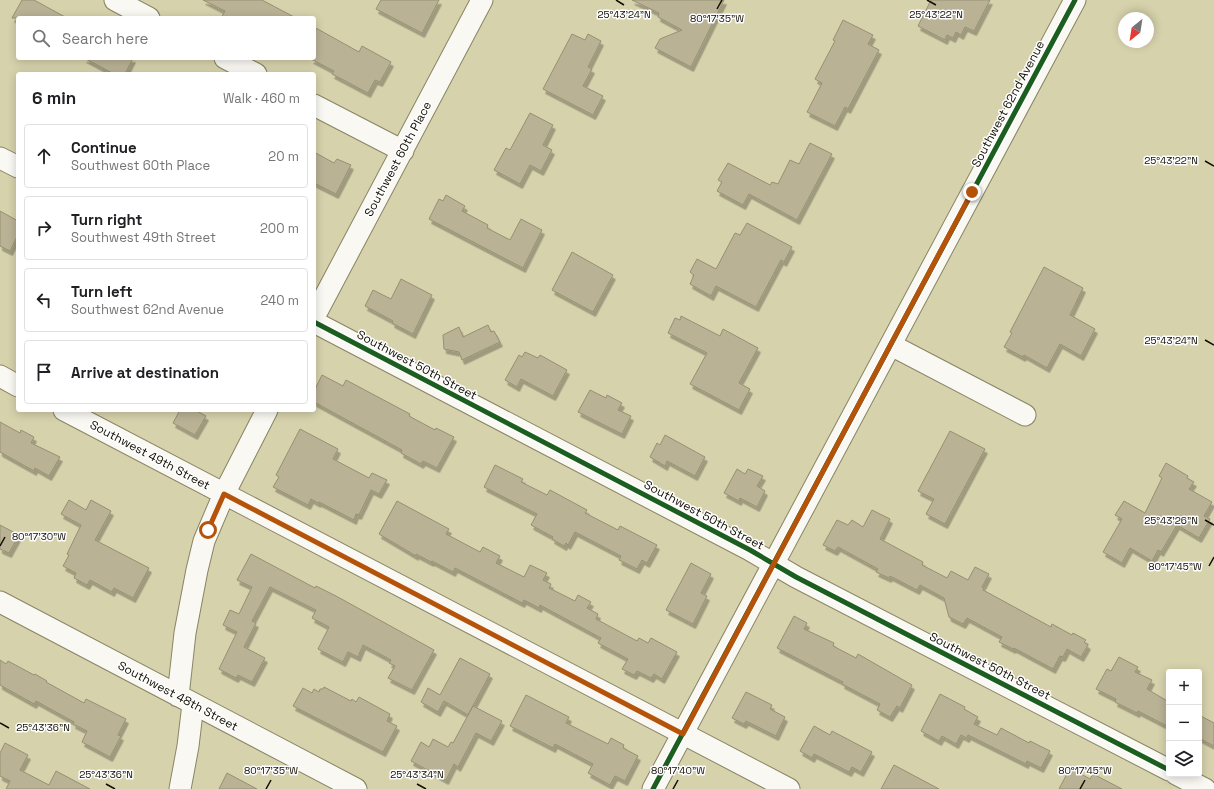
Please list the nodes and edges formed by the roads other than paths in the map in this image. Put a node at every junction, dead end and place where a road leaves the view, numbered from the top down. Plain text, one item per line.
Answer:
1 (114, 0) edge
2 (482, 0) edge
3 (1074, 0) edge
4 (145, 16) edge
5 (229, 60) edge
6 (252, 72) edge
7 (316, 105) edge
8 (403, 151) junction
9 (0, 158) edge
10 (16, 166) edge
11 (316, 313) edge
12 (316, 323) edge
13 (891, 345) junction
14 (0, 376) edge
15 (16, 385) edge
16 (68, 412) edge
17 (265, 412) edge
18 (1025, 415) dead end
19 (224, 494) junction
20 (773, 564) junction
21 (0, 602) edge
22 (185, 700) junction
23 (683, 734) junction
24 (1166, 768) edge
25 (1182, 777) edge
26 (180, 789) edge
27 (356, 789) edge
28 (653, 789) edge
29 (788, 789) edge
30 (1205, 789) edge

1 - 4 street
2 - 8 street, Southwest 60th Place
3 - 13 street, Southwest 62nd Avenue
5 - 6 street
7 - 8 street
8 - 11 street, Southwest 60th Place
9 - 10 street
12 - 20 street, Southwest 50th Street
13 - 18 street
13 - 20 street, Southwest 62nd Avenue
14 - 15 street
16 - 19 street, Southwest 49th Street
17 - 19 street
19 - 22 street
19 - 23 street, Southwest 49th Street
20 - 23 street, Southwest 62nd Avenue
20 - 24 street, Southwest 50th Street
21 - 22 street, Southwest 48th Street
22 - 26 street
22 - 27 street, Southwest 48th Street
23 - 28 street, Southwest 62nd Avenue
23 - 29 street, Southwest 49th Street
25 - 30 street

